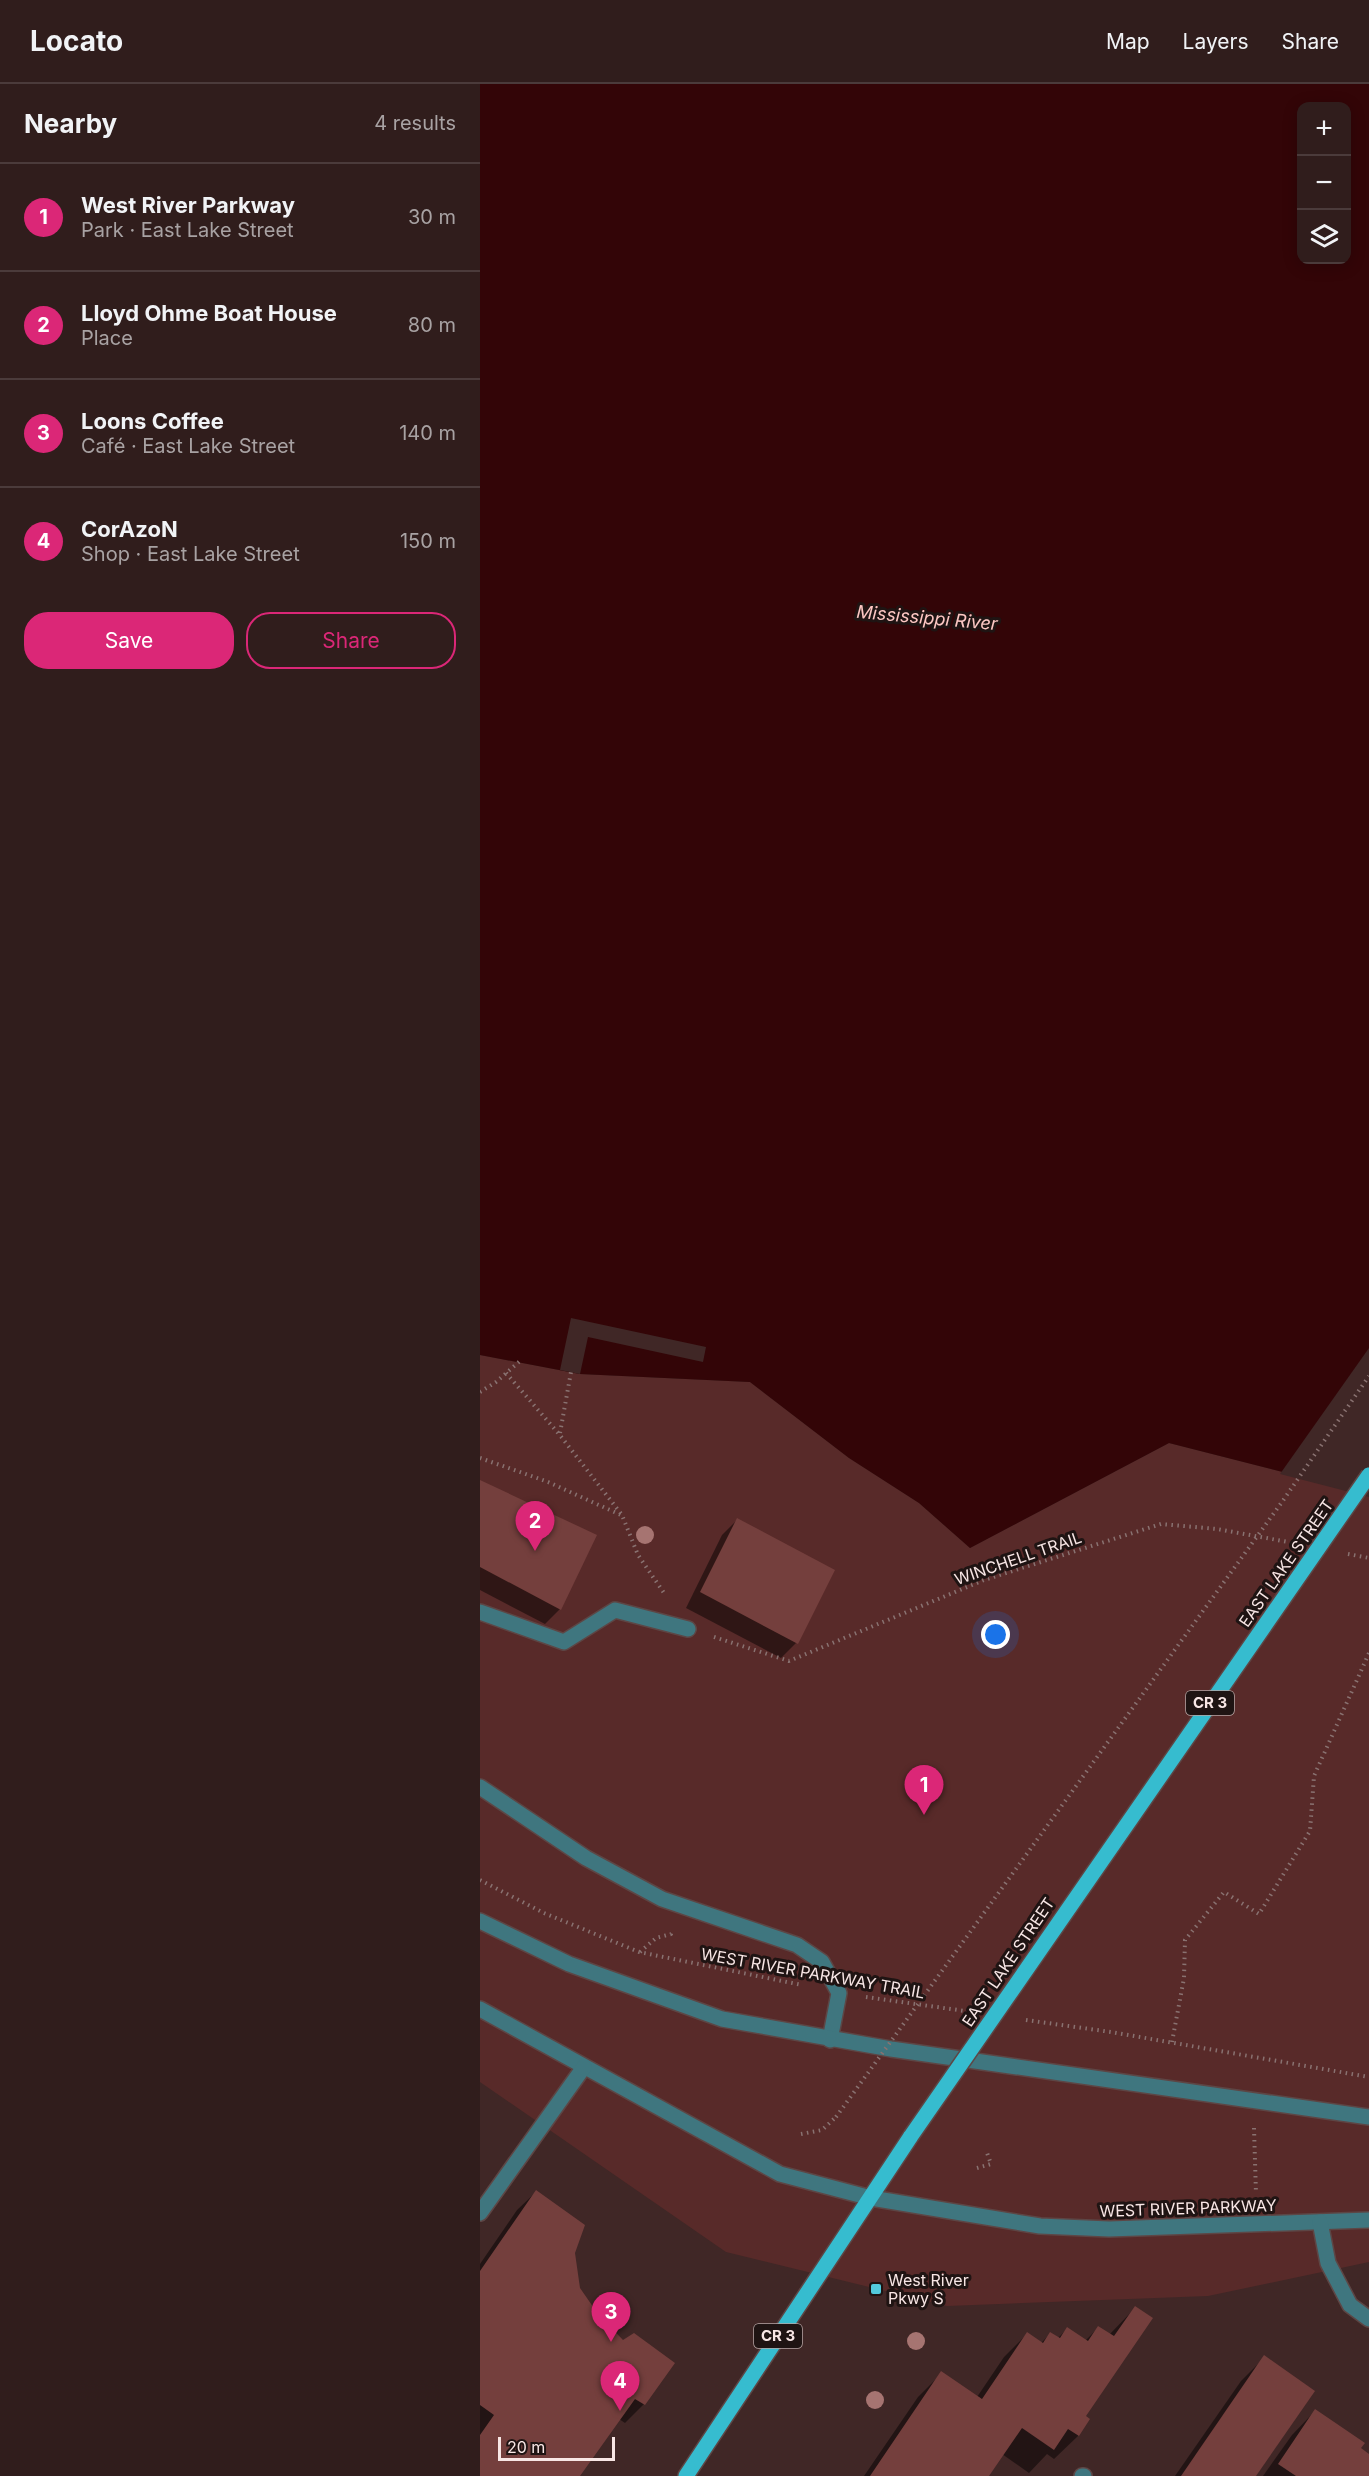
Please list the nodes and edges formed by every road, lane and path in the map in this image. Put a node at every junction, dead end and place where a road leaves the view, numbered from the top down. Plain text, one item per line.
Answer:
1 (520, 1361) dead end
2 (571, 1372) dead end
3 (506, 1373) junction
4 (1369, 1376) edge
5 (480, 1392) edge
6 (559, 1434) junction
7 (480, 1458) edge
8 (1369, 1475) edge
9 (622, 1515) junction
10 (1299, 1545) dead end
11 (1346, 1554) dead end
12 (1369, 1558) edge
13 (480, 1612) edge
14 (688, 1629) junction
15 (1369, 1653) edge
16 (480, 1787) edge
17 (480, 1880) edge
18 (480, 1921) edge
19 (839, 1993) junction
20 (480, 2009) edge
21 (969, 2012) dead end
22 (1016, 2018) dead end
23 (830, 2040) junction
24 (1172, 2043) junction
25 (584, 2067) junction
26 (1369, 2076) edge
27 (1248, 2100) junction
28 (1369, 2117) edge
29 (801, 2134) dead end
30 (986, 2150) dead end
31 (977, 2168) dead end
32 (1256, 2194) dead end
33 (872, 2198) junction
34 (480, 2213) edge
35 (1369, 2220) edge
36 (1320, 2222) junction
37 (1369, 2319) edge
38 (686, 2476) edge

1 - 3 path
2 - 6 path
3 - 5 path
3 - 6 path
4 - 29 path, bridge
6 - 9 path
7 - 9 path
8 - 33 main road, EAST LAKE STREET / CR 3, bridge
9 - 14 path
10 - 14 path, WINCHELL TRAIL
11 - 12 path
13 - 14 street
15 - 24 path
16 - 19 street
17 - 19 path, WEST RIVER PARKWAY TRAIL
18 - 23 street
19 - 21 path, WEST RIVER PARKWAY TRAIL
19 - 23 street
20 - 25 street, WEST RIVER PARKWAY
22 - 24 path
23 - 27 street
24 - 26 path
25 - 33 street, WEST RIVER PARKWAY
25 - 34 street
27 - 28 street
27 - 32 path
30 - 31 path
33 - 36 street, WEST RIVER PARKWAY
33 - 38 main road, EAST LAKE STREET / CR 3
35 - 36 street, WEST RIVER PARKWAY
36 - 37 street

